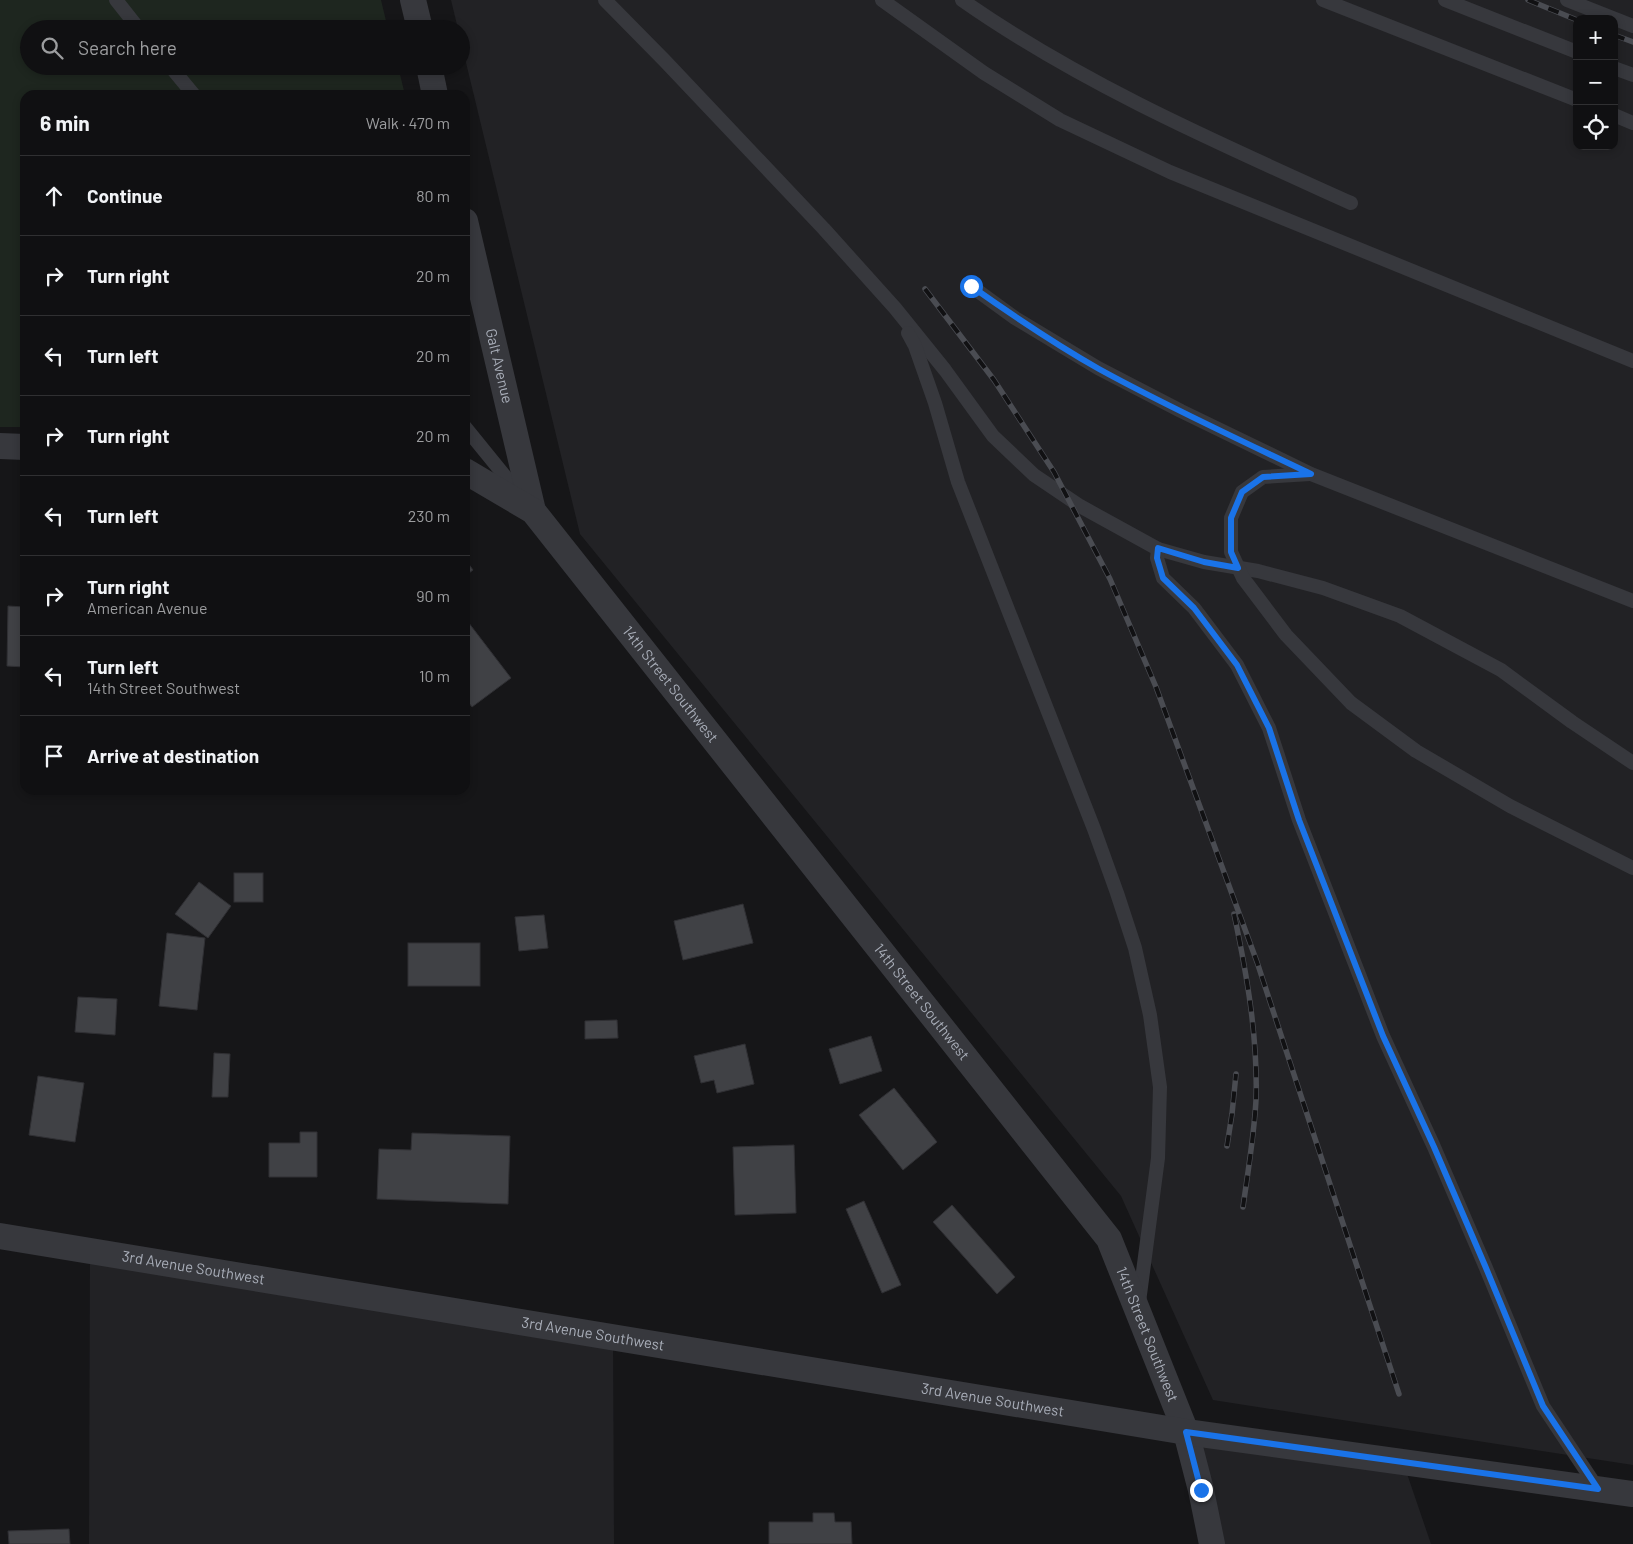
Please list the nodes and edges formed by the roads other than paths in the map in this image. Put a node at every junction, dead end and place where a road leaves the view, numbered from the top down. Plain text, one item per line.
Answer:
1 (116, 0) edge
2 (413, 0) edge
3 (605, 0) edge
4 (882, 0) edge
5 (962, 0) edge
6 (1323, 0) edge
7 (1445, 0) edge
8 (1567, 0) edge
9 (132, 20) edge
10 (418, 20) edge
11 (1633, 26) edge
12 (1573, 50) edge
13 (1618, 69) edge
14 (177, 75) edge
15 (431, 75) edge
16 (1633, 75) edge
17 (190, 90) edge
18 (434, 90) edge
19 (1573, 98) edge
20 (1618, 117) edge
21 (1633, 123) edge
22 (1351, 203) dead end
23 (470, 242) edge
24 (971, 286) dead end
25 (895, 308) junction
26 (1633, 361) edge
27 (470, 433) edge
28 (0, 446) edge
29 (20, 446) edge
30 (470, 474) edge
31 (1311, 474) junction
32 (534, 511) junction
33 (1158, 548) junction
34 (1238, 568) junction
35 (1633, 601) edge
36 (1633, 763) edge
37 (1633, 868) edge
38 (0, 1236) edge
39 (1138, 1312) junction
40 (1186, 1432) junction
41 (1598, 1489) junction
42 (1633, 1494) edge
43 (1212, 1544) edge

1 - 9 lane
2 - 10 street
3 - 25 lane
4 - 26 lane
5 - 22 lane
6 - 19 lane
7 - 12 lane
8 - 11 lane
13 - 16 lane
14 - 17 lane
15 - 18 street
20 - 21 lane
23 - 32 street, Galt Avenue
24 - 31 lane
25 - 33 lane
25 - 39 lane
27 - 32 lane
28 - 29 street
30 - 32 street
31 - 34 lane
31 - 35 lane
32 - 39 street, 14th Street Southwest
33 - 34 lane
33 - 41 lane
34 - 36 lane
34 - 37 lane
38 - 40 street, 3rd Avenue Southwest
39 - 40 street, 14th Street Southwest
40 - 41 street, 3rd Avenue Southwest
40 - 43 street, 14th Street Southwest
41 - 42 street, 3rd Avenue Southwest

